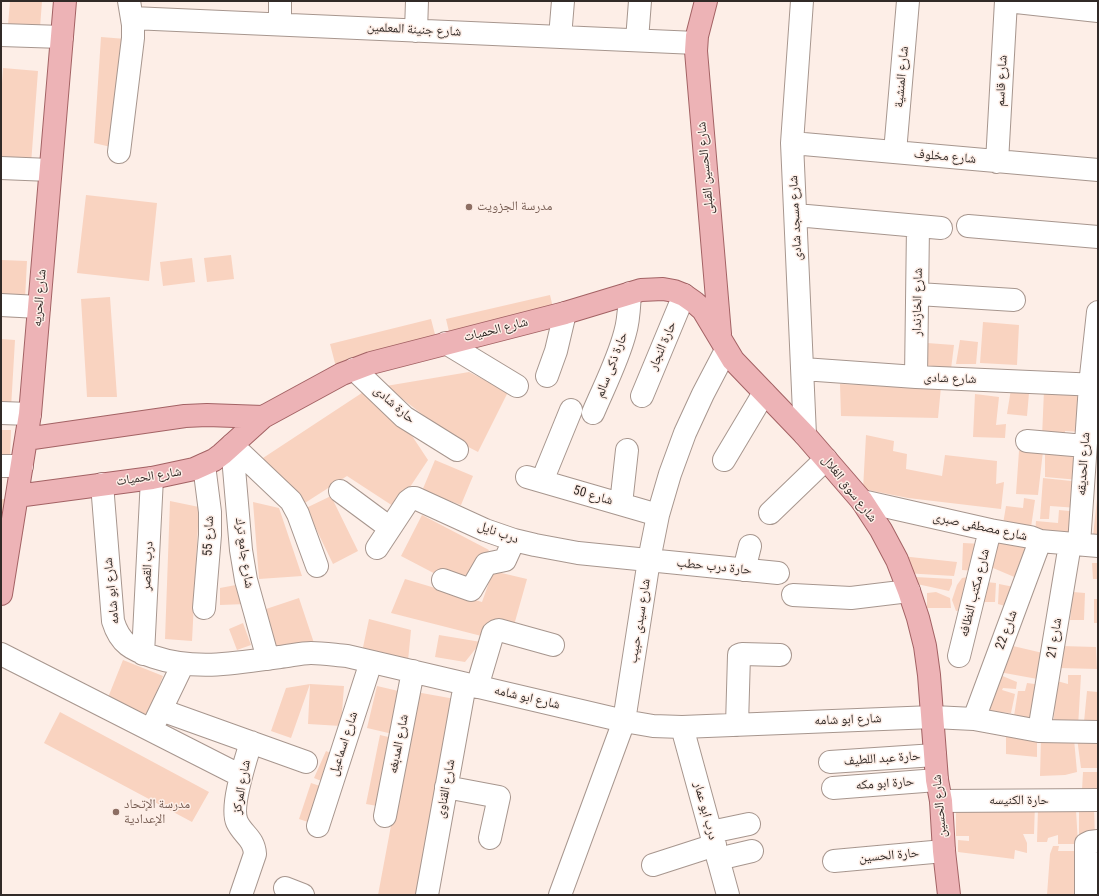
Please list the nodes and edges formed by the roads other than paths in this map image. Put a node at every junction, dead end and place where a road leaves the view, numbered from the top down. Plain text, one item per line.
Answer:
1 (65, 1) edge
2 (280, 1) edge
3 (417, 1) edge
4 (563, 1) edge
5 (640, 1) edge
6 (706, 1) edge
7 (802, 1) edge
8 (908, 1) edge
9 (1007, 1) edge
10 (131, 10) edge
11 (1098, 11) edge
12 (280, 24) junction
13 (416, 31) junction
14 (1, 35) edge
15 (62, 37) junction
16 (560, 37) junction
17 (637, 40) junction
18 (696, 43) junction
19 (792, 143) junction
20 (119, 152) dead end
21 (895, 152) junction
22 (997, 162) junction
23 (1, 168) edge
24 (50, 170) junction
25 (1098, 170) edge
26 (796, 215) junction
27 (918, 226) junction
28 (968, 226) dead end
29 (941, 228) dead end
30 (1098, 237) edge
31 (630, 293) junction
32 (918, 294) junction
33 (684, 295) junction
34 (1014, 300) dead end
35 (1, 306) edge
36 (39, 307) junction
37 (1098, 312) edge
38 (565, 313) junction
39 (446, 343) junction
40 (723, 344) junction
41 (354, 369) junction
42 (803, 369) junction
43 (547, 376) dead end
44 (916, 377) junction
45 (1094, 385) edge
46 (517, 386) dead end
47 (764, 393) junction
48 (642, 396) dead end
49 (571, 410) dead end
50 (1, 413) edge
51 (593, 413) dead end
52 (30, 414) junction
53 (263, 417) junction
54 (805, 435) junction
55 (26, 439) junction
56 (1027, 441) dead end
57 (232, 445) junction
58 (1085, 446) junction
59 (458, 450) dead end
60 (627, 450) dead end
61 (826, 459) junction
62 (724, 460) dead end
63 (204, 465) junction
64 (11, 466) edge
65 (152, 478) junction
66 (102, 484) junction
67 (340, 491) dead end
68 (17, 496) junction
69 (862, 501) junction
70 (621, 504) junction
71 (770, 514) dead end
72 (658, 516) junction
73 (390, 528) junction
74 (990, 530) junction
75 (514, 540) junction
76 (1040, 541) junction
77 (1082, 544) edge
78 (750, 546) dead end
79 (377, 548) dead end
80 (649, 560) junction
81 (316, 566) dead end
82 (744, 570) junction
83 (778, 573) dead end
84 (443, 580) dead end
85 (909, 591) junction
86 (1, 594) edge
87 (793, 595) dead end
88 (204, 608) dead end
89 (553, 645) dead end
90 (1, 654) edge
91 (143, 654) junction
92 (780, 655) dead end
93 (959, 656) dead end
94 (268, 659) junction
95 (371, 662) junction
96 (183, 664) junction
97 (413, 671) junction
98 (471, 685) junction
99 (161, 710) junction
100 (933, 716) junction
101 (974, 719) junction
102 (624, 721) junction
103 (737, 725) junction
104 (682, 727) junction
105 (151, 730) junction
106 (1039, 731) junction
107 (1098, 732) edge
108 (251, 742) junction
109 (935, 755) junction
110 (306, 762) dead end
111 (830, 762) dead end
112 (241, 776) junction
113 (446, 787) junction
114 (833, 788) dead end
115 (939, 791) junction
116 (1098, 800) edge
117 (385, 816) dead end
118 (749, 824) dead end
119 (318, 826) dead end
120 (490, 838) dead end
121 (1098, 841) edge
122 (714, 845) junction
123 (944, 851) junction
124 (752, 852) dead end
125 (834, 861) dead end
126 (653, 865) dead end
127 (241, 895) edge
128 (427, 895) edge
129 (560, 895) edge
130 (728, 895) edge
131 (949, 895) edge
132 (1086, 895) edge

1 - 15 main road, شارع الحريه
2 - 12 street
3 - 13 street
4 - 16 street
5 - 17 street
6 - 18 main road, شارع الحسين القبلى
7 - 19 street, شارع مسجد شادى
8 - 21 street, شارع المنشية
9 - 11 street
9 - 22 street, شارع قاسم
10 - 12 street, شارع جنينة المعلمين
10 - 20 street
12 - 13 street, شارع جنينة المعلمين
13 - 16 street, شارع جنينة المعلمين
14 - 15 street
15 - 24 main road, شارع الحريه
16 - 17 street, شارع جنينة المعلمين
17 - 18 street, شارع جنينة المعلمين
18 - 40 main road, شارع الحسين القبلى
19 - 21 street, شارع مخلوف
19 - 26 street, شارع مسجد شادى
21 - 22 street, شارع مخلوف
22 - 25 street, شارع مخلوف
23 - 24 street
24 - 36 main road, شارع الحريه
26 - 27 street
26 - 42 street, شارع مسجد شادى
27 - 29 street
27 - 32 street, شارع الخازندار
28 - 30 street
31 - 33 main road, شارع الحميات
31 - 38 main road, شارع الحميات
31 - 51 street, حارة ذكى سالم
32 - 34 street
32 - 44 street, شارع الخازندار
33 - 40 main road, شارع الحميات
33 - 48 street, حارة النجار
35 - 36 street
36 - 52 main road, شارع الحريه
37 - 45 street, شارع الحديقه
38 - 39 main road, شارع الحميات
38 - 43 street
39 - 41 main road, شارع الحميات
39 - 46 street
40 - 47 main road, شارع سوق الغلال
40 - 72 street, شارع سيدى حبيب
41 - 53 main road, شارع الحميات
41 - 59 street, حارة شادى
42 - 44 street, شارع شادى
42 - 54 street, شارع مسجد شادى
44 - 45 street, شارع شادى
45 - 58 street, شارع الحديقه
47 - 54 main road, شارع سوق الغلال
47 - 62 street
49 - 70 street, شارع 50
50 - 52 street
52 - 55 main road, شارع الحريه
53 - 55 main road, شارع الحميات
53 - 57 main road, شارع الحميات
54 - 61 main road, شارع سوق الغلال
55 - 64 main road, شارع الحريه
56 - 58 street
57 - 63 main road, شارع الحميات
57 - 81 street
57 - 94 street, شارع جامع ترك
58 - 77 street, شارع الحديقه
60 - 70 street
61 - 69 main road, شارع سوق الغلال
61 - 71 street
63 - 65 main road, شارع الحميات
63 - 88 street, شارع 55
64 - 68 main road, شارع الحريه
65 - 66 main road, شارع الحميات
65 - 91 street, درب القصر
66 - 68 main road, شارع الحميات
66 - 91 street, شارع ابو شامه
67 - 73 street
68 - 86 main road, شارع الحريه
69 - 74 street, شارع مصطفى صبرى
69 - 85 main road, شارع سوق الغلال
70 - 72 street, شارع 50
72 - 80 street, شارع سيدى حبيب
73 - 75 street, درب نايل
73 - 79 street, درب نايل
74 - 76 street, شارع مصطفى صبرى
74 - 93 street, شارع مكتب النظافه
75 - 80 street, درب نايل
75 - 84 street
76 - 77 street, شارع مصطفى صبرى
76 - 101 street, شارع 22
77 - 106 street, شارع 21
78 - 82 street
80 - 82 street, حارة درب حطب
80 - 102 street, شارع سيدى حبيب
82 - 83 street, حارة درب حطب
85 - 87 street
85 - 100 main road, شارع سوق الغلال
89 - 98 street, شارع القناوى
90 - 105 street
91 - 96 street, شارع ابو شامه
92 - 103 street
94 - 95 street, شارع ابو شامه
94 - 96 street, شارع ابو شامه
95 - 97 street, شارع ابو شامه
95 - 119 street, شارع اسماعيل
96 - 99 street
97 - 98 street, شارع ابو شامه
97 - 117 street, شارع المدبغه
98 - 102 street, شارع ابو شامه
98 - 113 street, شارع القناوى
99 - 105 street
99 - 108 street
100 - 101 street, شارع ابو شامه
100 - 103 street, شارع ابو شامه
100 - 109 main road, شارع الحسين
101 - 106 street, شارع ابو شامه
102 - 104 street, شارع ابو شامه
102 - 129 street, شارع سيدى حبيب
103 - 104 street, شارع ابو شامه
104 - 122 street, درب ابو عمار
105 - 112 street
106 - 107 street, شارع ابو شامه
108 - 110 street
108 - 112 street, شارع المركز
109 - 111 street, حارة عبد اللطيف
109 - 115 main road, شارع الحسين
112 - 127 street, شارع المركز
113 - 120 street
113 - 128 street, شارع القناوى
114 - 115 street, حارة ابو مكه
115 - 116 street, حارة الكنيسه
115 - 123 main road, شارع الحسين
118 - 122 street
121 - 132 street
122 - 124 street
122 - 126 street
122 - 130 street, درب ابو عمار
123 - 125 street, حارة الحسين
123 - 131 main road, شارع الحسين

